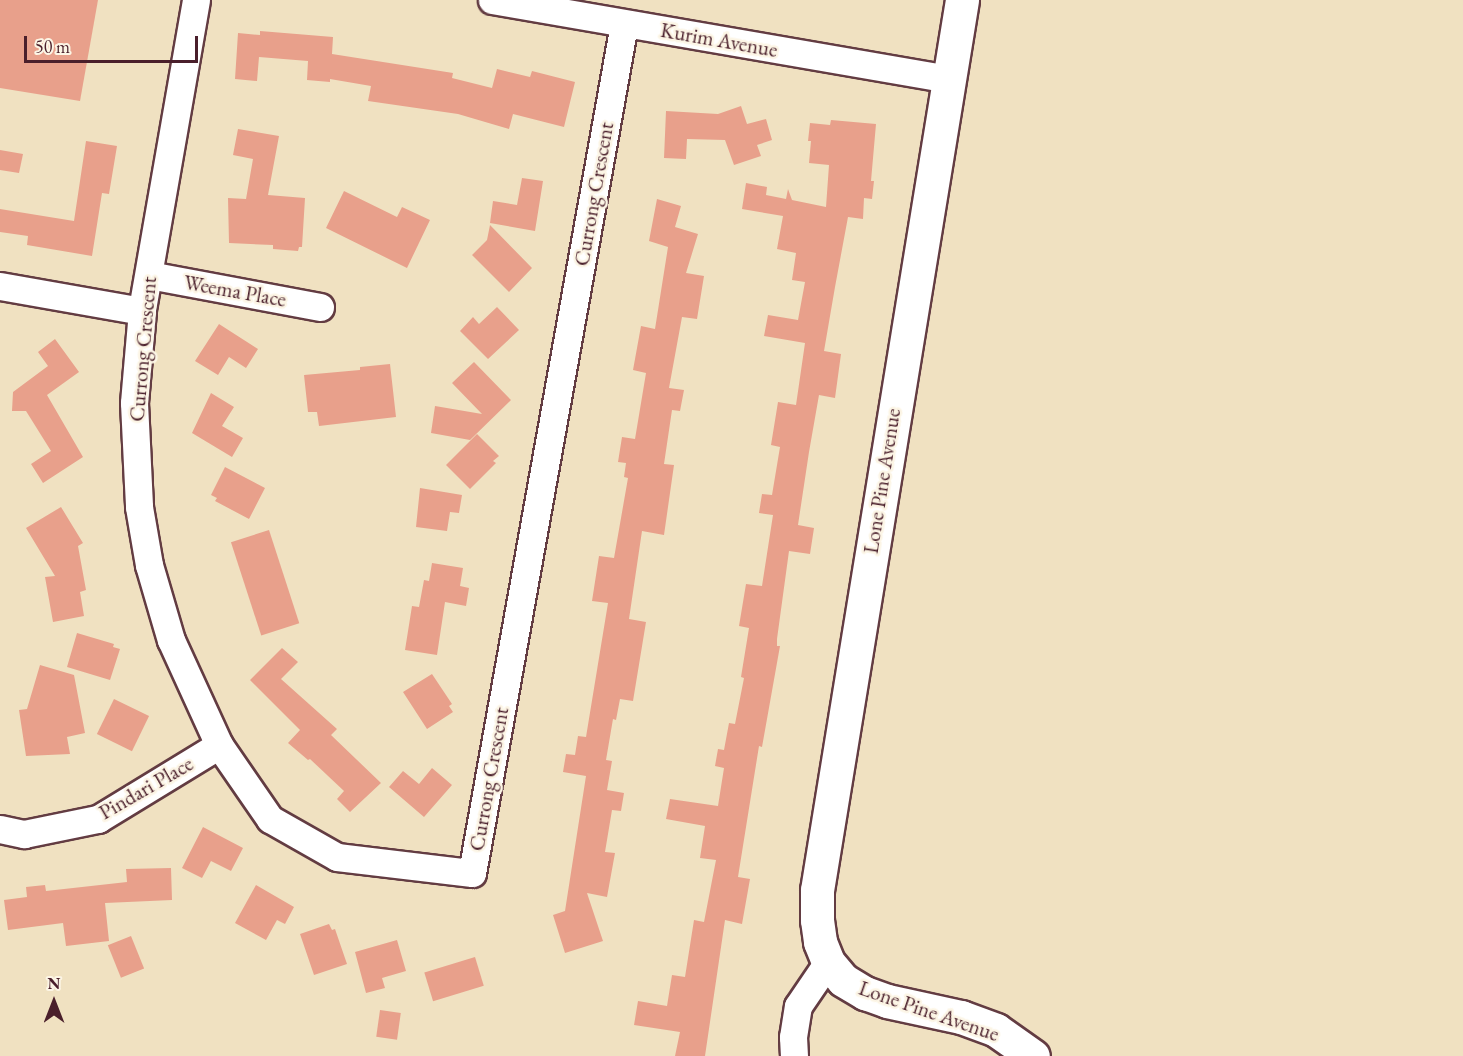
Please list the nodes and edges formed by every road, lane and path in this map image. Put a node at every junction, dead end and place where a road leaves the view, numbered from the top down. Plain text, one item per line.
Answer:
1 (196, 0) edge
2 (492, 0) edge
3 (962, 0) edge
4 (624, 24) junction
5 (947, 79) junction
6 (149, 275) junction
7 (0, 286) edge
8 (320, 307) dead end
9 (142, 311) junction
10 (219, 745) junction
11 (0, 830) edge
12 (828, 962) junction
13 (794, 1056) edge
14 (1033, 1056) edge

1 - 6 street, Currong Crescent
2 - 4 street, Kurim Avenue
3 - 5 street, Lone Pine Avenue
4 - 5 street, Kurim Avenue
4 - 10 street, Currong Crescent
5 - 12 street, Lone Pine Avenue
6 - 8 street, Weema Place
6 - 9 street, Currong Crescent
7 - 9 street
9 - 10 street, Currong Crescent
10 - 11 street, Pindari Place
12 - 13 street
12 - 14 street, Lone Pine Avenue

